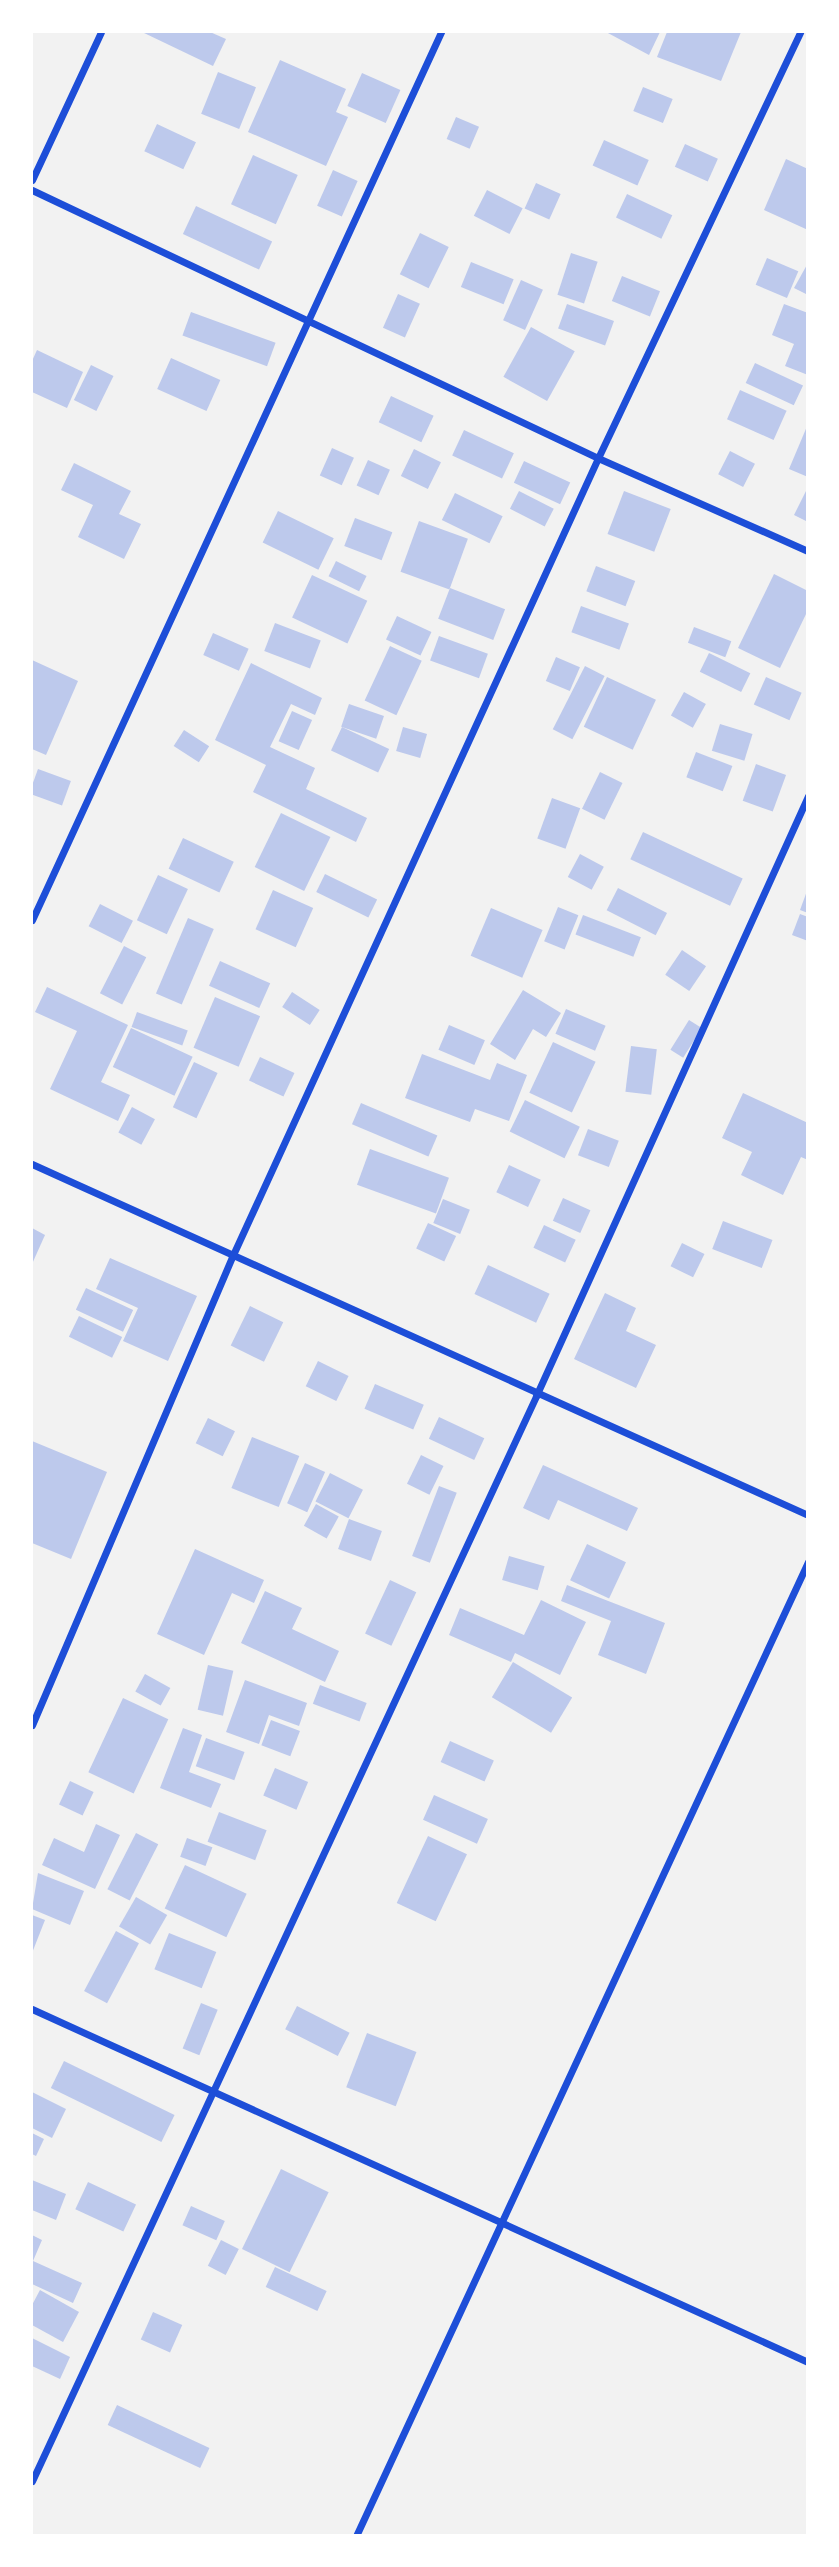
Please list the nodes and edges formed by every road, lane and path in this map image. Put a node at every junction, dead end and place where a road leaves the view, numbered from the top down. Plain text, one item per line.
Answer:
1 (101, 32) edge
2 (441, 32) edge
3 (800, 32) edge
4 (32, 180) edge
5 (32, 190) edge
6 (308, 321) junction
7 (598, 458) junction
8 (807, 551) edge
9 (807, 796) edge
10 (32, 920) edge
11 (32, 1164) edge
12 (232, 1257) junction
13 (536, 1396) junction
14 (807, 1515) edge
15 (807, 1562) edge
16 (32, 1726) edge
17 (32, 2009) edge
18 (213, 2088) junction
19 (500, 2221) junction
20 (807, 2362) edge
21 (32, 2481) edge
22 (356, 2536) edge

1 - 4 street
2 - 6 street
3 - 7 street
5 - 6 street
6 - 7 street
6 - 10 street
7 - 8 street
7 - 12 street
9 - 13 street
11 - 12 street
12 - 13 street
12 - 16 street
13 - 14 street
13 - 18 street
15 - 19 street
17 - 18 street
18 - 19 street
18 - 21 street
19 - 20 street
19 - 22 street

